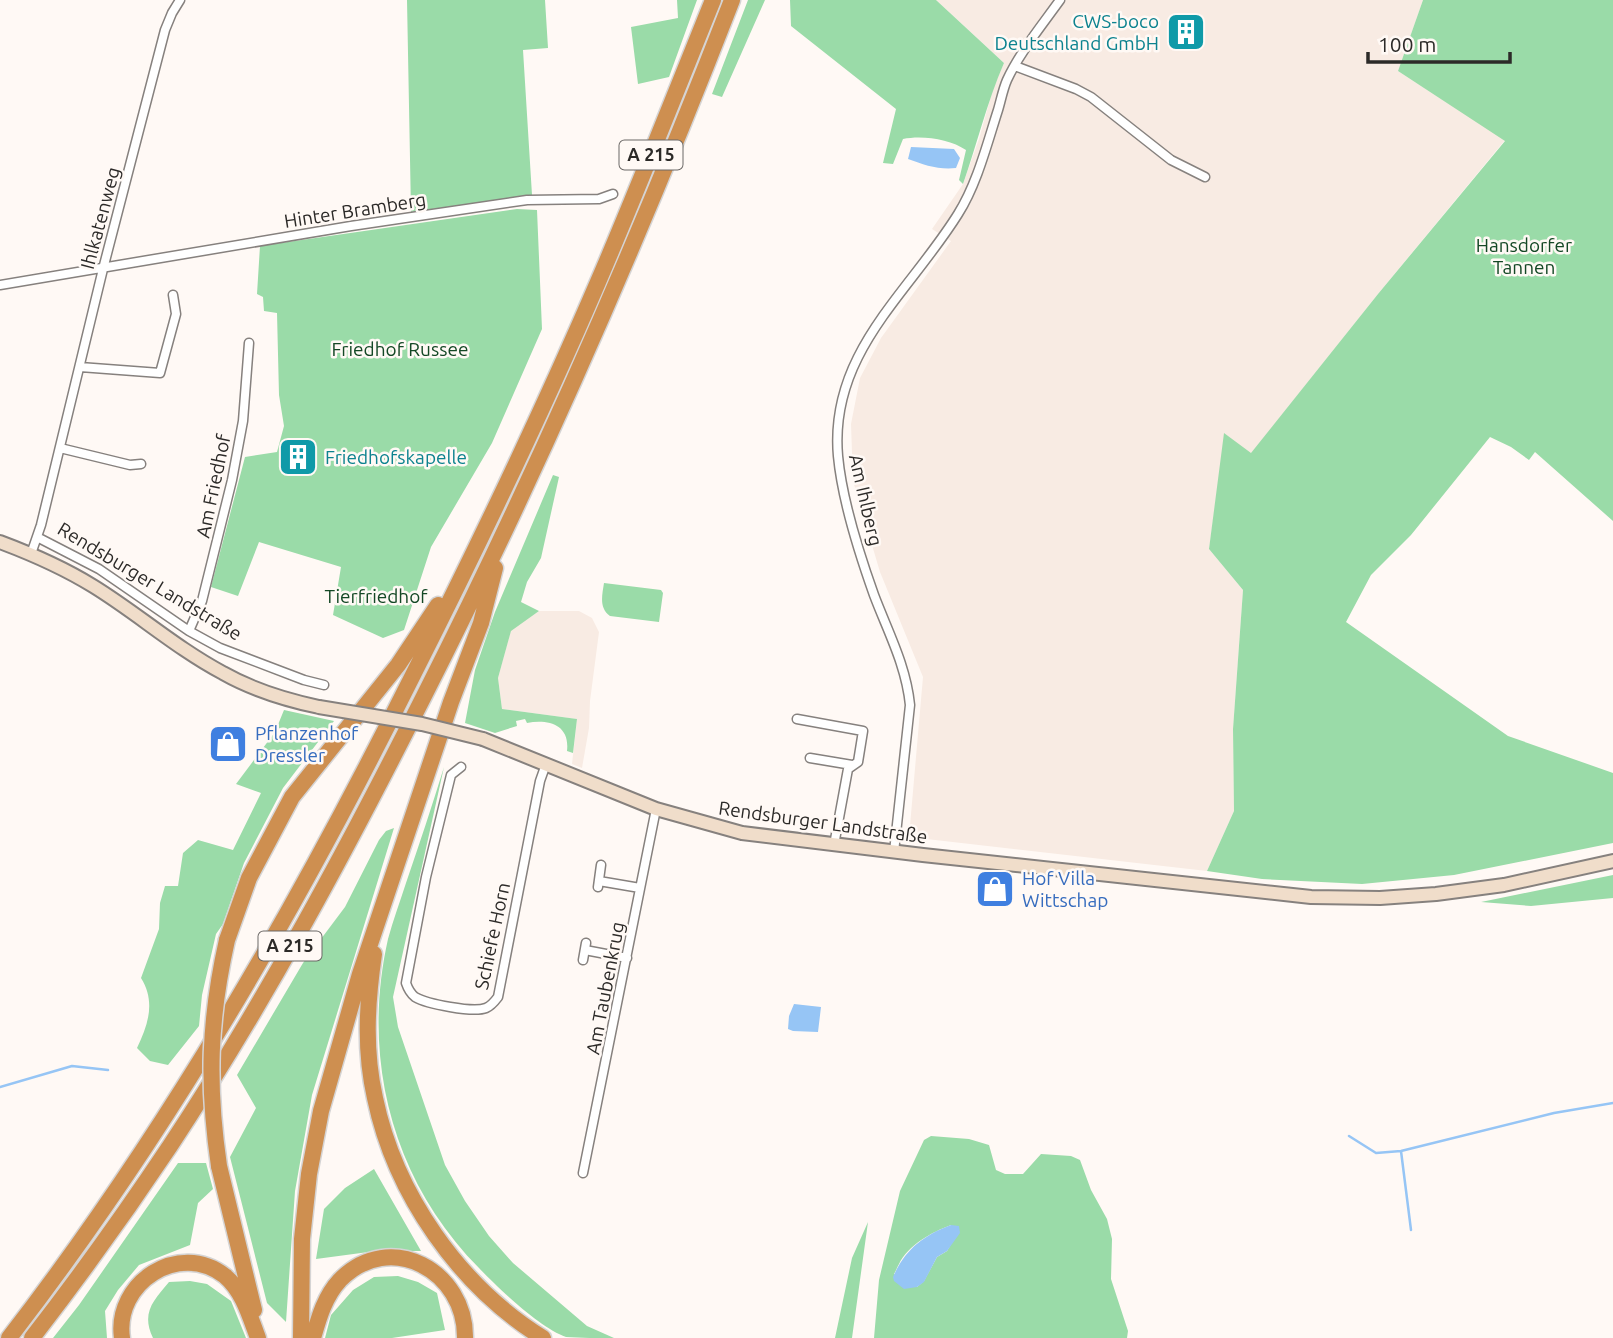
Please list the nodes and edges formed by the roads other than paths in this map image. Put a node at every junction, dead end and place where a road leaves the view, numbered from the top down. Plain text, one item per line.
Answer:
1 (180, 0) edge
2 (713, 0) edge
3 (732, 0) edge
4 (1060, 0) edge
5 (1015, 66) junction
6 (1205, 177) dead end
7 (613, 194) dead end
8 (103, 269) junction
9 (0, 285) edge
10 (173, 295) dead end
11 (249, 343) dead end
12 (79, 367) junction
13 (60, 448) junction
14 (141, 464) dead end
15 (489, 523) junction
16 (506, 530) junction
17 (37, 537) junction
18 (0, 542) edge
19 (31, 554) junction
20 (189, 631) junction
21 (324, 685) dead end
22 (797, 719) dead end
23 (810, 758) dead end
24 (546, 764) junction
25 (852, 765) junction
26 (461, 768) dead end
27 (656, 809) junction
28 (834, 845) junction
29 (890, 851) junction
30 (1613, 861) edge
31 (601, 865) dead end
32 (640, 888) junction
33 (378, 920) junction
34 (627, 958) junction
35 (583, 960) dead end
36 (583, 1173) dead end
37 (9, 1338) edge
38 (32, 1338) edge
39 (122, 1338) edge
40 (260, 1338) edge
41 (301, 1338) edge
42 (313, 1338) edge
43 (465, 1338) edge
44 (543, 1338) edge

1 - 8 street, Ihlkatenweg
2 - 15 highway, A 215
3 - 16 highway, A 215
4 - 5 street, Am Ihlberg
5 - 6 street
5 - 29 street, Am Ihlberg
7 - 8 street, Hinter Bramberg
8 - 9 street, Hinter Bramberg
8 - 12 street, Ihlkatenweg
10 - 12 street
11 - 20 street, Am Friedhof
12 - 13 street, Ihlkatenweg
13 - 14 street
13 - 17 street, Ihlkatenweg
15 - 37 highway, A 215
15 - 40 highway, bridge
16 - 33 highway
16 - 38 highway, A 215
17 - 19 street, Ihlkatenweg
17 - 20 street, Rendsburger Landstraße
18 - 19 street, Rendsburger Landstraße
19 - 24 street, Rendsburger Landstraße, bridge
20 - 21 street, Rendsburger Landstraße
22 - 25 street
23 - 25 street
24 - 26 street, Schiefe Horn
24 - 27 street, Rendsburger Landstraße
25 - 28 street
27 - 28 street, Rendsburger Landstraße
27 - 32 street, Am Taubenkrug
28 - 29 street, Rendsburger Landstraße
29 - 30 street, Rendsburger Landstraße
31 - 32 street
32 - 34 street, Am Taubenkrug
33 - 41 highway
33 - 44 highway
34 - 35 street
34 - 36 street, Am Taubenkrug
39 - 40 highway
42 - 43 highway

